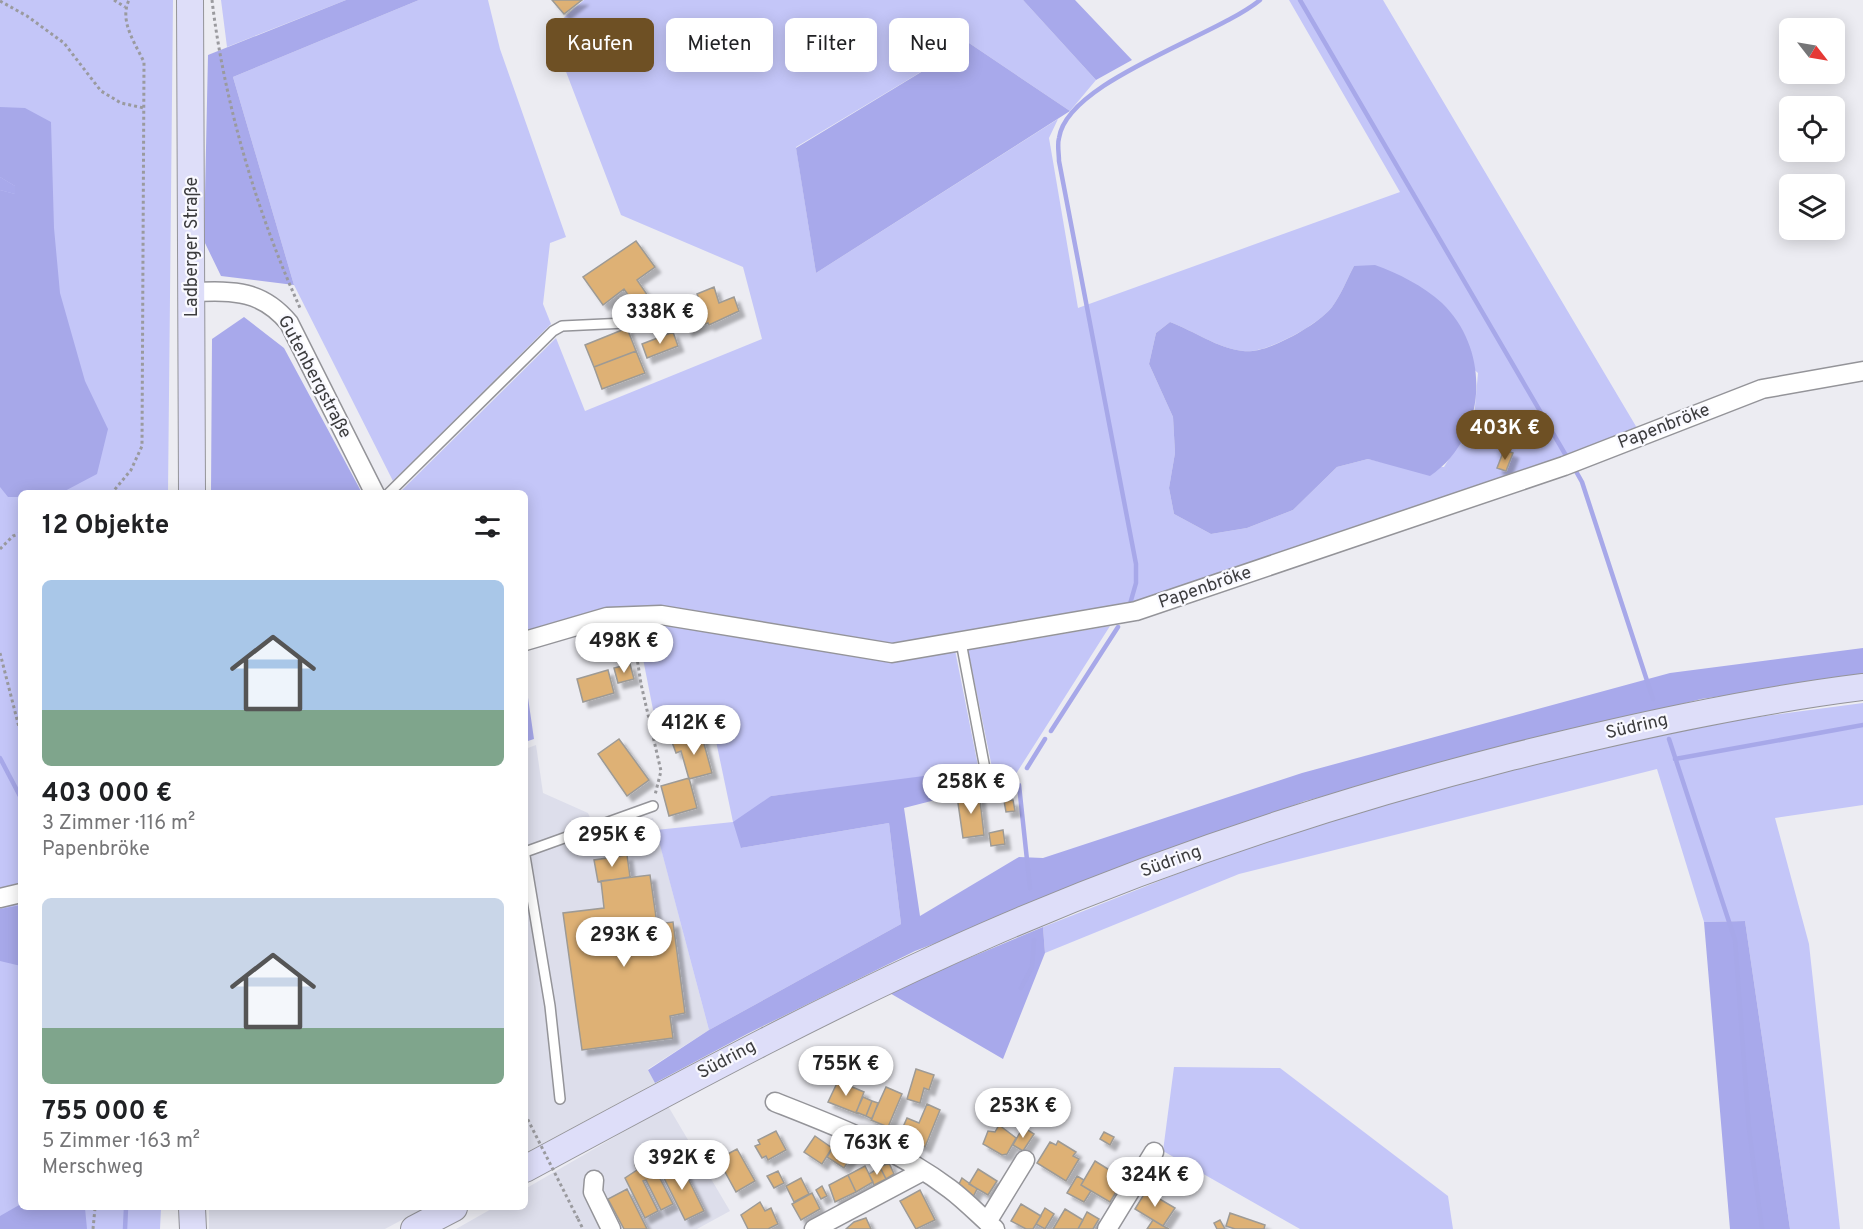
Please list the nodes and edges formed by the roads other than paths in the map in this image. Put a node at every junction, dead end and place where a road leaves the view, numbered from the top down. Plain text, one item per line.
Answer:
1 (190, 0) edge
2 (192, 292) junction
3 (647, 322) dead end
4 (1863, 371) edge
5 (192, 490) edge
6 (373, 490) edge
7 (392, 490) edge
8 (528, 640) edge
9 (960, 642) junction
10 (1863, 687) edge
11 (990, 795) dead end
12 (652, 806) road end
13 (528, 853) edge
14 (528, 872) edge
15 (18, 893) edge
16 (0, 898) edge
17 (560, 1100) dead end
18 (775, 1102) dead end
19 (1154, 1152) dead end
20 (1025, 1160) dead end
21 (528, 1167) edge
22 (923, 1171) junction
23 (594, 1180) dead end
24 (192, 1210) edge
25 (450, 1210) edge
26 (991, 1226) edge
27 (193, 1229) edge
28 (414, 1229) edge
29 (610, 1229) edge
30 (814, 1229) edge
31 (1107, 1229) edge

1 - 2 main road, Ladberger Straße
2 - 5 main road, Ladberger Straße
2 - 6 street, Gutenbergstraße
3 - 7 lane
4 - 9 street, Papenbröke
8 - 9 street, Papenbröke
9 - 11 lane
10 - 21 main road, Südring
12 - 13 lane
14 - 17 lane
15 - 16 street
18 - 22 street
19 - 31 street
20 - 26 street
22 - 26 street
22 - 30 street
23 - 29 street
24 - 27 main road
25 - 28 main road

